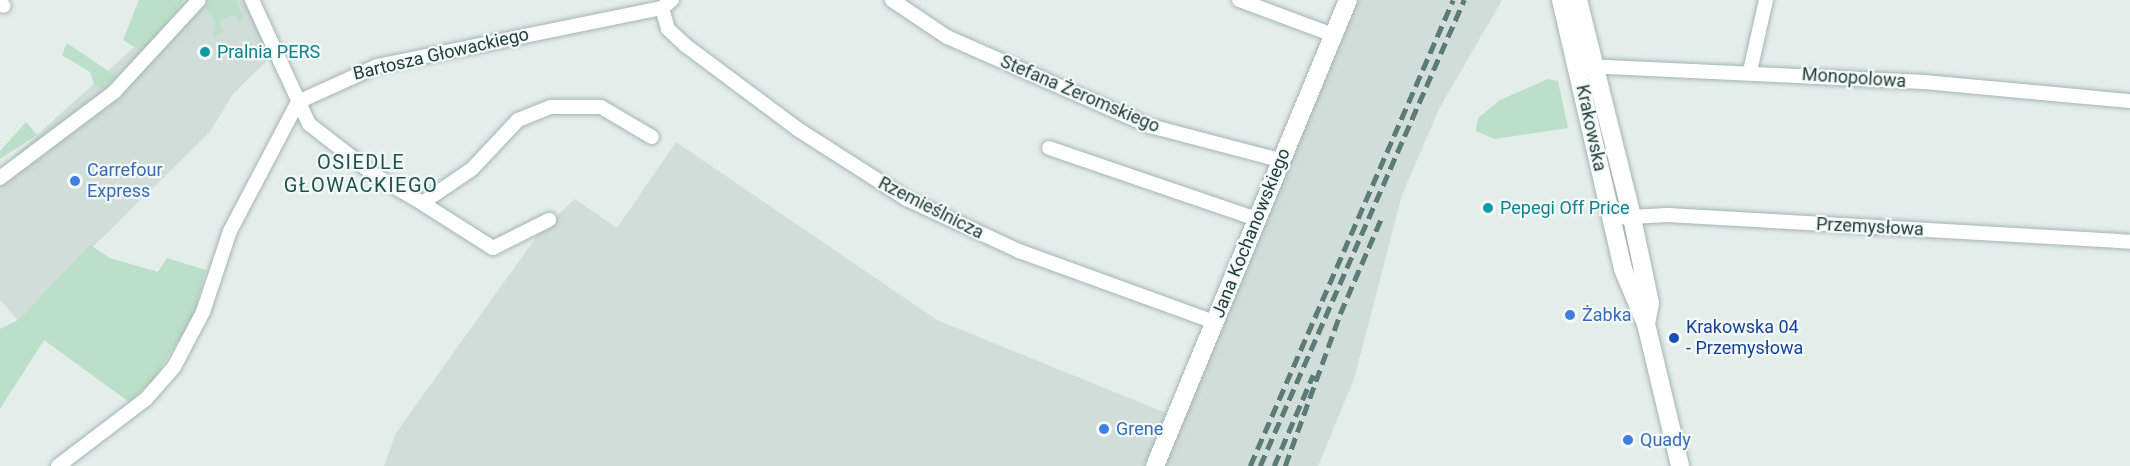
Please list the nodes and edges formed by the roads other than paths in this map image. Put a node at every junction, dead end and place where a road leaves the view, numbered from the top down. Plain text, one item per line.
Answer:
1 (198, 0) edge
2 (252, 0) edge
3 (892, 0) edge
4 (1239, 0) edge
5 (1348, 0) edge
6 (1561, 0) edge
7 (1578, 0) edge
8 (1766, 0) edge
9 (667, 4) edge
10 (1334, 35) junction
11 (1586, 66) junction
12 (1750, 72) junction
13 (2130, 101) edge
14 (298, 102) junction
15 (652, 137) dead end
16 (1049, 148) dead end
17 (1280, 160) junction
18 (0, 177) edge
19 (422, 203) junction
20 (1631, 213) junction
21 (1611, 218) junction
22 (1256, 219) junction
23 (549, 220) dead end
24 (2130, 242) edge
25 (1214, 322) junction
26 (1646, 324) junction
27 (58, 466) edge
28 (1155, 466) edge
29 (1680, 466) edge

1 - 18 street
2 - 14 street
3 - 17 street, Stefana Żeromskiego
4 - 10 street
5 - 10 street, Jana Kochanowskiego
6 - 11 street, Krakowska
7 - 11 street, Krakowska
8 - 12 street
9 - 14 street, Bartosza Głowackiego
9 - 25 street, Rzemieślnicza
10 - 17 street, Jana Kochanowskiego
11 - 12 street, Monopolowa
11 - 20 street, Krakowska
11 - 21 street, Krakowska
12 - 13 street, Monopolowa
14 - 19 street
14 - 27 street
15 - 19 street
16 - 22 street
17 - 22 street, Jana Kochanowskiego
19 - 23 street
20 - 21 street, Przemysłowa
20 - 24 street, Przemysłowa
20 - 26 street, Krakowska
21 - 26 street, Krakowska
22 - 25 street, Jana Kochanowskiego
25 - 28 street, Jana Kochanowskiego
26 - 29 street, Krakowska

